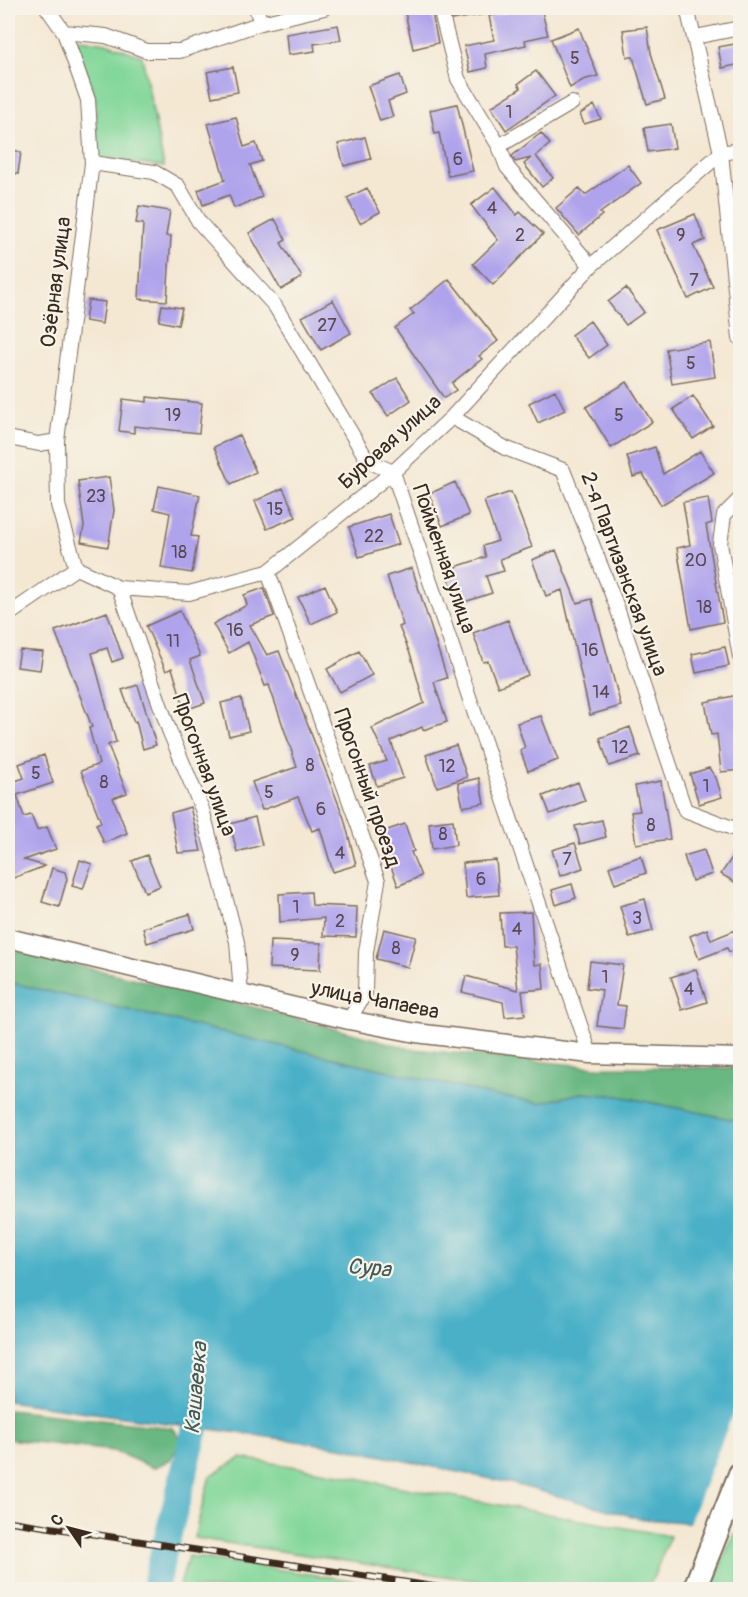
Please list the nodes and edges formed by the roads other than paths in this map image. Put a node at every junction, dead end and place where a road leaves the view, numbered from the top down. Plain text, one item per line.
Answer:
1 (46, 8) edge
2 (256, 8) edge
3 (324, 8) edge
4 (440, 8) edge
5 (687, 8) edge
6 (261, 23) junction
7 (741, 28) edge
8 (64, 32) junction
9 (695, 37) junction
10 (572, 103) dead end
11 (499, 146) junction
12 (741, 150) edge
13 (721, 153) junction
14 (93, 163) junction
15 (591, 266) junction
16 (738, 291) edge
17 (741, 338) edge
18 (452, 417) junction
19 (8, 438) edge
20 (57, 441) junction
21 (393, 472) junction
22 (741, 499) edge
23 (76, 568) junction
24 (268, 572) junction
25 (119, 588) junction
26 (8, 615) edge
27 (741, 657) edge
28 (741, 831) edge
29 (8, 938) edge
30 (241, 994) junction
31 (349, 1020) junction
32 (590, 1054) junction
33 (741, 1058) edge
34 (741, 1474) edge
35 (694, 1590) edge

1 - 8 street, Озёрная улица
2 - 6 street
3 - 6 street
4 - 11 street
5 - 9 street
6 - 8 street
7 - 9 street
8 - 14 street, Озёрная улица
9 - 13 street
10 - 11 street
11 - 15 street
12 - 13 street
13 - 15 street, Буровая улица
13 - 16 street
14 - 20 street, Озёрная улица
14 - 21 street, Пойменная улица
15 - 18 street, Буровая улица
16 - 17 street
18 - 21 street, Буровая улица
18 - 28 street, 2-я Партизанская улица
19 - 20 street
20 - 23 street, Озёрная улица
21 - 24 street, Буровая улица
21 - 32 street, Пойменная улица
22 - 27 street
23 - 25 street, Буровая улица
23 - 26 street
24 - 25 street, Буровая улица
24 - 31 street, Прогонный проезд
25 - 30 street, Прогонная улица
29 - 30 street, улица Чапаева
30 - 31 street, улица Чапаева
31 - 32 street, улица Чапаева
32 - 33 street, улица Чапаева
34 - 35 main road

